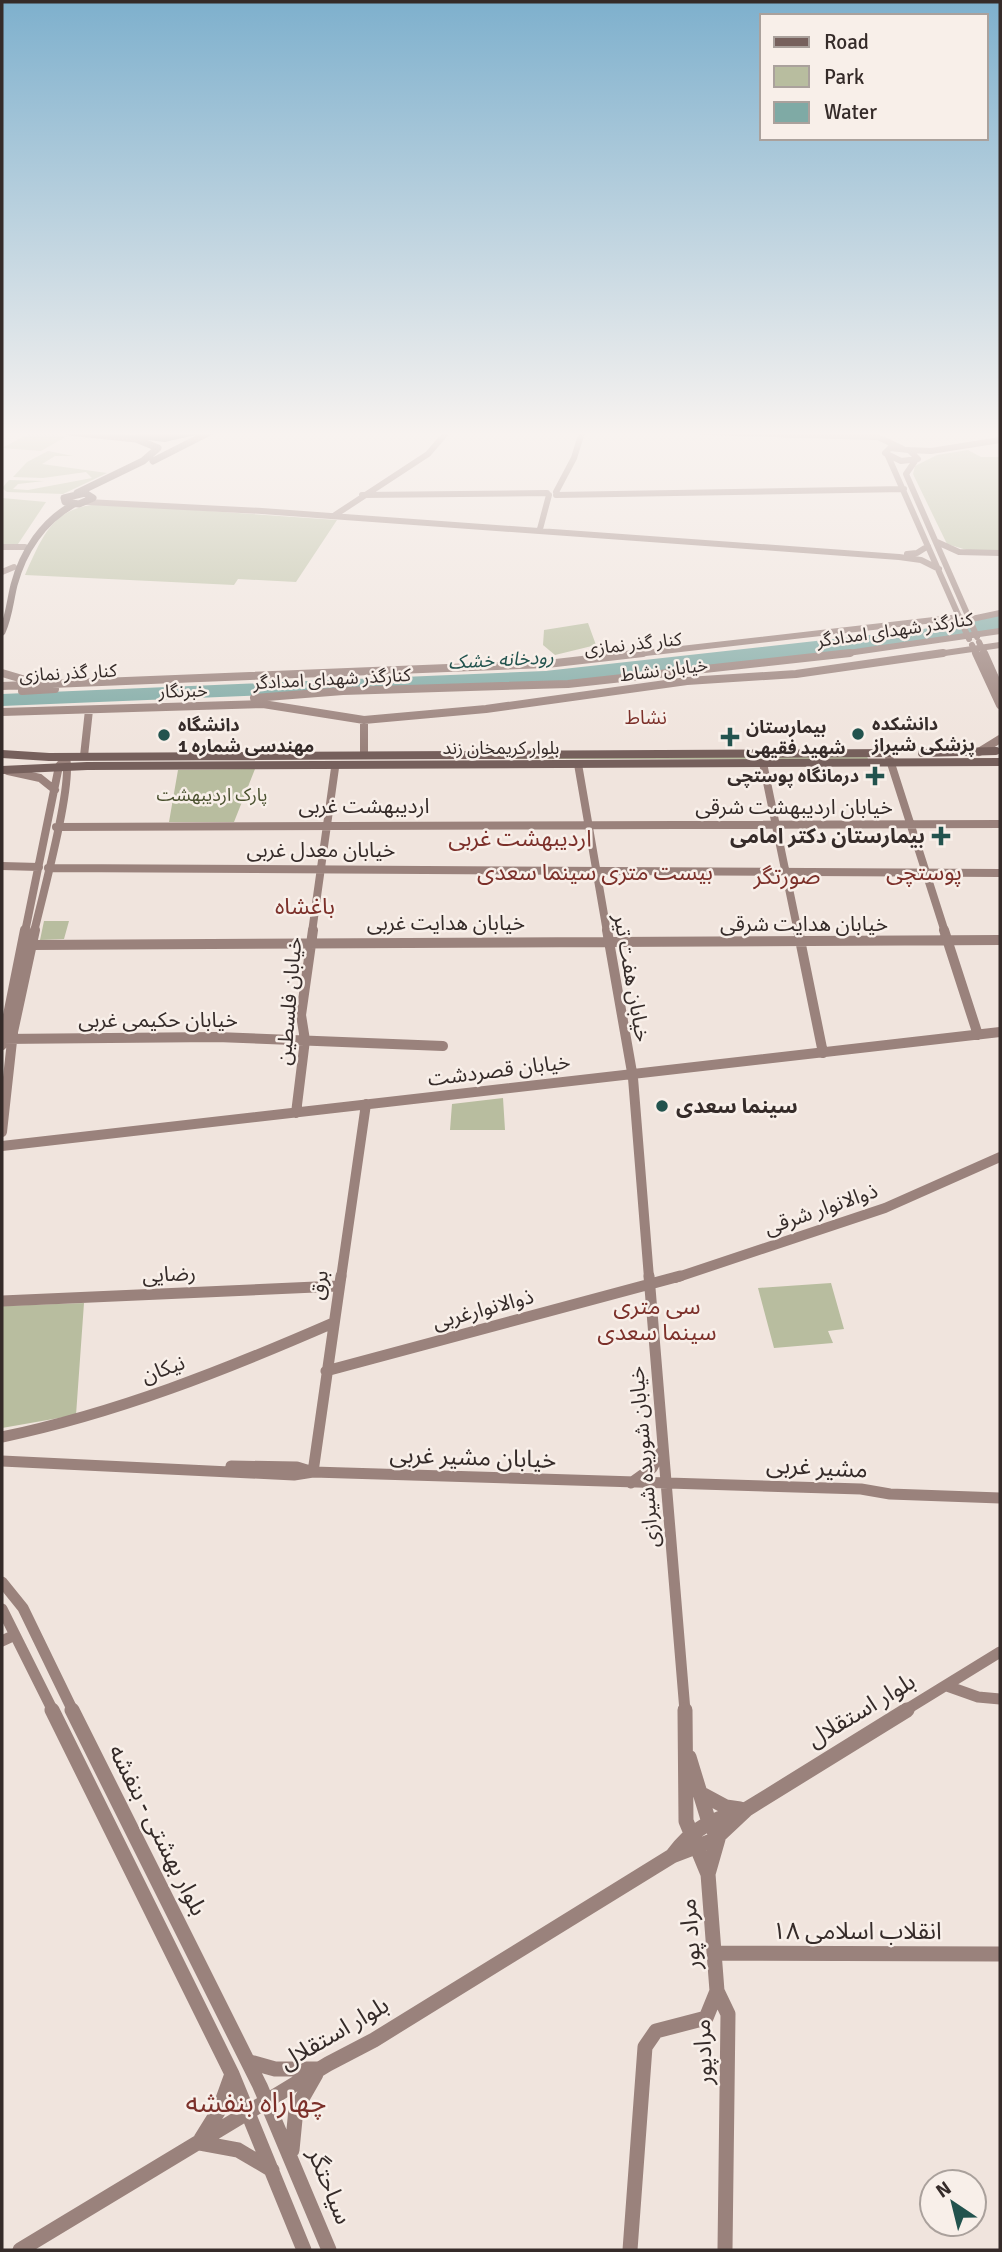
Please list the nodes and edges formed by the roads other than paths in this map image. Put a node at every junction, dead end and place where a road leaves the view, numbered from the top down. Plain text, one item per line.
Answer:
1 (32, 537) edge
2 (38, 537) edge
3 (636, 537) edge
4 (925, 537) edge
5 (935, 537) edge
6 (937, 542) junction
7 (928, 545) junction
8 (2, 547) edge
9 (25, 547) junction
10 (1000, 553) edge
11 (914, 556) junction
12 (14, 567) junction
13 (939, 569) junction
14 (2, 572) edge
15 (945, 583) junction
16 (956, 583) junction
17 (951, 599) junction
18 (5, 606) edge
19 (1000, 611) edge
20 (2, 615) edge
21 (968, 617) junction
22 (960, 618) junction
23 (940, 620) junction
24 (2, 622) edge
25 (998, 631) edge
26 (2, 632) edge
27 (806, 641) junction
28 (974, 643) junction
29 (712, 647) junction
30 (1000, 647) edge
31 (924, 648) junction
32 (851, 653) junction
33 (932, 655) junction
34 (361, 672) junction
35 (2, 673) edge
36 (257, 676) junction
37 (305, 676) junction
38 (218, 682) junction
39 (40, 683) junction
40 (2, 687) edge
41 (998, 690) edge
42 (389, 691) junction
43 (306, 698) junction
44 (269, 701) junction
45 (1000, 704) edge
46 (285, 707) junction
47 (89, 710) junction
48 (38, 711) junction
49 (62, 711) junction
50 (303, 711) junction
51 (2, 713) edge
52 (1000, 716) edge
53 (364, 720) junction
54 (1000, 739) edge
55 (998, 749) edge
56 (979, 752) junction
57 (2, 754) edge
58 (364, 754) junction
59 (66, 757) junction
60 (870, 757) junction
61 (889, 757) junction
62 (87, 759) junction
63 (1000, 762) edge
64 (762, 763) junction
65 (317, 764) junction
66 (346, 764) junction
67 (578, 764) junction
68 (64, 766) junction
69 (335, 768) junction
70 (3, 770) edge
71 (60, 788) junction
72 (328, 824) junction
73 (1000, 824) edge
74 (587, 825) junction
75 (774, 825) junction
76 (910, 825) junction
77 (56, 827) junction
78 (2, 866) edge
79 (43, 867) junction
80 (322, 867) junction
81 (595, 870) junction
82 (783, 872) junction
83 (925, 873) junction
84 (1000, 873) edge
85 (35, 909) junction
86 (946, 940) junction
87 (1000, 940) edge
88 (312, 941) junction
89 (799, 941) junction
90 (608, 942) junction
91 (31, 944) junction
92 (1000, 1032) edge
93 (978, 1035) junction
94 (305, 1040) junction
95 (5, 1041) edge
96 (443, 1046) dead end
97 (823, 1053) junction
98 (632, 1074) junction
99 (366, 1104) junction
100 (296, 1112) junction
101 (2, 1132) edge
102 (2, 1146) edge
103 (1000, 1157) edge
104 (338, 1286) junction
105 (650, 1286) junction
106 (2, 1301) edge
107 (333, 1323) junction
108 (326, 1371) junction
109 (2, 1437) edge
110 (662, 1451) junction
111 (2, 1459) edge
112 (313, 1472) junction
113 (630, 1483) junction
114 (665, 1484) junction
115 (1000, 1498) edge
116 (2, 1583) edge
117 (2, 1609) edge
118 (8, 1638) edge
119 (1000, 1652) edge
120 (947, 1686) junction
121 (1000, 1699) edge
122 (688, 1754) junction
123 (104, 1775) junction
124 (88, 1784) junction
125 (699, 1793) junction
126 (747, 1809) junction
127 (707, 1822) junction
128 (688, 1832) junction
129 (718, 1839) junction
130 (698, 1851) junction
131 (672, 1856) junction
132 (708, 1874) junction
133 (714, 1953) junction
134 (1000, 1954) edge
135 (717, 1991) junction
136 (250, 2062) junction
137 (321, 2068) junction
138 (232, 2074) junction
139 (267, 2101) junction
140 (248, 2113) junction
141 (199, 2143) junction
142 (293, 2159) junction
143 (274, 2171) junction
144 (20, 2250) edge
145 (304, 2250) edge
146 (329, 2250) edge
147 (631, 2250) edge
148 (726, 2250) edge

1 - 9 main road
2 - 18 main road
3 - 11 main road
4 - 7 main road
5 - 6 main road
6 - 10 main road
6 - 16 main road
7 - 11 main road
7 - 13 main road
8 - 9 main road
9 - 12 main road
11 - 13 main road
12 - 14 main road
12 - 18 main road
13 - 15 main road
15 - 16 main road
15 - 17 main road
16 - 21 main road
17 - 22 main road
17 - 23 main road
18 - 20 main road
18 - 24 main road
18 - 26 main road
19 - 21 main road
19 - 27 main road
21 - 28 main road, bridge
22 - 23 main road
22 - 28 main road, bridge
23 - 29 main road
25 - 32 main road, کنارگذر شهدای امدادگر
27 - 29 main road
27 - 38 main road, کنار گذر نمازی
28 - 30 main road
28 - 31 main road
28 - 33 main road, خیابان نشاط
28 - 41 main road
29 - 34 main road
31 - 32 main road
31 - 33 main road
32 - 42 main road, کنارگذر شهدای امدادگر
33 - 53 main road, خیابان نشاط
34 - 36 main road
34 - 37 main road
35 - 39 main road
36 - 37 main road
36 - 39 main road
37 - 38 main road
38 - 40 main road, کنار گذر نمازی
39 - 40 main road
41 - 45 main road
42 - 43 main road
42 - 51 main road, کنارگذر شهدای امدادگر
43 - 44 main road
43 - 50 main road
44 - 46 main road
44 - 48 main road
45 - 52 main road
46 - 47 main road, خبرنگار
46 - 50 main road, خبرنگار
47 - 49 main road, خبرنگار
47 - 62 main road
48 - 49 main road, خبرنگار
48 - 51 main road, خبرنگار
49 - 51 main road
50 - 53 main road, خبرنگار
53 - 58 main road
54 - 56 main road
55 - 56 main road, بلوار کریمخان زند
55 - 63 main road
56 - 61 main road, بلوار کریمخان زند
57 - 59 main road, بلوار کریمخان زند
58 - 60 main road, بلوار کریمخان زند
58 - 62 main road, بلوار کریمخان زند
59 - 62 main road, بلوار کریمخان زند
59 - 68 main road
60 - 61 main road, بلوار کریمخان زند
60 - 64 main road, بلوار کریمخان زند
61 - 63 main road, بلوار کریمخان زند
61 - 76 main road
62 - 65 main road, بلوار کریمخان زند
62 - 68 main road, بلوار کریمخان زند
64 - 67 main road, بلوار کریمخان زند
64 - 75 main road
65 - 66 main road, بلوار کریمخان زند
65 - 69 main road
66 - 67 main road, بلوار کریمخان زند
66 - 69 main road
67 - 74 main road, خیابان هفت تیر
68 - 70 main road, بلوار کریمخان زند
68 - 71 main road
69 - 72 main road, خیابان فلسطین
70 - 71 main road
71 - 77 main road
71 - 79 main road
72 - 74 main road, اردیبهشت غربی
72 - 77 main road, اردیبهشت غربی
72 - 80 main road, خیابان فلسطین
73 - 76 main road, خیابان اردیبهشت شرقی
74 - 75 main road, خیابان اردیبهشت شرقی
74 - 81 main road, خیابان هفت تیر
75 - 76 main road, خیابان اردیبهشت شرقی
75 - 82 main road
76 - 83 main road
77 - 79 main road
78 - 79 main road, خیابان معدل غربی
79 - 80 main road, خیابان معدل غربی
79 - 85 main road
80 - 81 main road, خیابان معدل غربی
80 - 88 main road, خیابان فلسطین
81 - 82 main road, خیابان معدل غربی
81 - 90 main road, خیابان هفت تیر
82 - 83 main road, خیابان معدل غربی
82 - 89 main road
83 - 84 main road, خیابان معدل غربی
83 - 86 main road
85 - 91 main road
85 - 95 main road
86 - 87 main road, خیابان هدایت شرقی
86 - 89 main road, خیابان هدایت شرقی
86 - 93 main road
88 - 90 main road, خیابان هدایت غربی
88 - 91 main road, خیابان هدایت غربی
88 - 94 main road, خیابان فلسطین
89 - 90 main road, خیابان هدایت شرقی
89 - 97 main road
90 - 98 main road, خیابان هفت تیر
91 - 95 main road
92 - 93 main road, خیابان قصردشت
93 - 97 main road, خیابان قصردشت
94 - 95 main road, خیابان حکیمی غربی
94 - 96 main road, خیابان حکیمی غربی
94 - 100 main road, خیابان فلسطین
95 - 101 main road
97 - 98 main road, خیابان قصردشت
98 - 99 main road, خیابان قصردشت
98 - 105 main road, خیابان شوریده شیرازی
99 - 100 main road, خیابان قصردشت
99 - 104 main road, برق
100 - 102 main road, خیابان قصردشت
103 - 105 main road, ذوالانوار شرقی
104 - 106 main road, رضایی
104 - 107 main road, برق
105 - 108 main road, ذوالانوارغربی
105 - 110 main road, خیابان شوریده شیرازی
107 - 108 main road, برق
107 - 109 main road, نیکان
108 - 112 main road, برق
110 - 113 main road
110 - 114 main road, خیابان شوریده شیرازی
111 - 112 main road, خیابان مشیر غربی
112 - 113 main road, خیابان مشیر غربی
113 - 114 main road, مشیر غربی
114 - 115 main road, مشیر غربی
114 - 122 main road, خیابان شوریده شیرازی
116 - 123 main road, بلوار بهشتی - بنفشه
117 - 118 main road, بلوار بهشتی - بنفشه
118 - 124 main road, بلوار بهشتی - بنفشه
119 - 120 main road, بلوار استقلال
120 - 121 main road
120 - 126 main road, بلوار استقلال
122 - 125 main road, خیابان شوریده شیرازی
122 - 128 main road, خیابان شوریده شیرازی
123 - 124 main road
123 - 136 main road, بلوار بهشتی - بنفشه
124 - 138 main road, بلوار بهشتی - بنفشه
125 - 126 main road
125 - 127 main road, خیابان شوریده شیرازی
126 - 127 main road, بلوار استقلال
126 - 129 main road, بلوار استقلال
127 - 128 main road, بلوار استقلال
127 - 129 main road, خیابان شوریده شیرازی
128 - 130 main road, خیابان شوریده شیرازی
128 - 131 main road, بلوار استقلال
129 - 130 main road, بلوار استقلال
129 - 132 main road, مراد پور
130 - 131 main road, بلوار استقلال
130 - 132 main road, مراد پور
131 - 137 main road, بلوار استقلال
132 - 133 main road, مراد پور
133 - 134 main road, ۱۸ انقلاب اسلامی
133 - 135 main road, مراد پور
135 - 147 main road, مرادپور
135 - 148 main road, مرادپور
136 - 137 main road
136 - 139 main road, بلوار بهشتی - بنفشه
137 - 139 main road, بلوار استقلال
137 - 142 main road
138 - 140 main road, بلوار بهشتی - بنفشه
138 - 141 main road
139 - 140 main road, بلوار استقلال
139 - 142 main road, سیاحتگر
140 - 141 main road, بلوار استقلال
140 - 143 main road
141 - 143 main road
141 - 144 main road, بلوار استقلال
142 - 146 main road, سیاحتگر
143 - 145 main road

